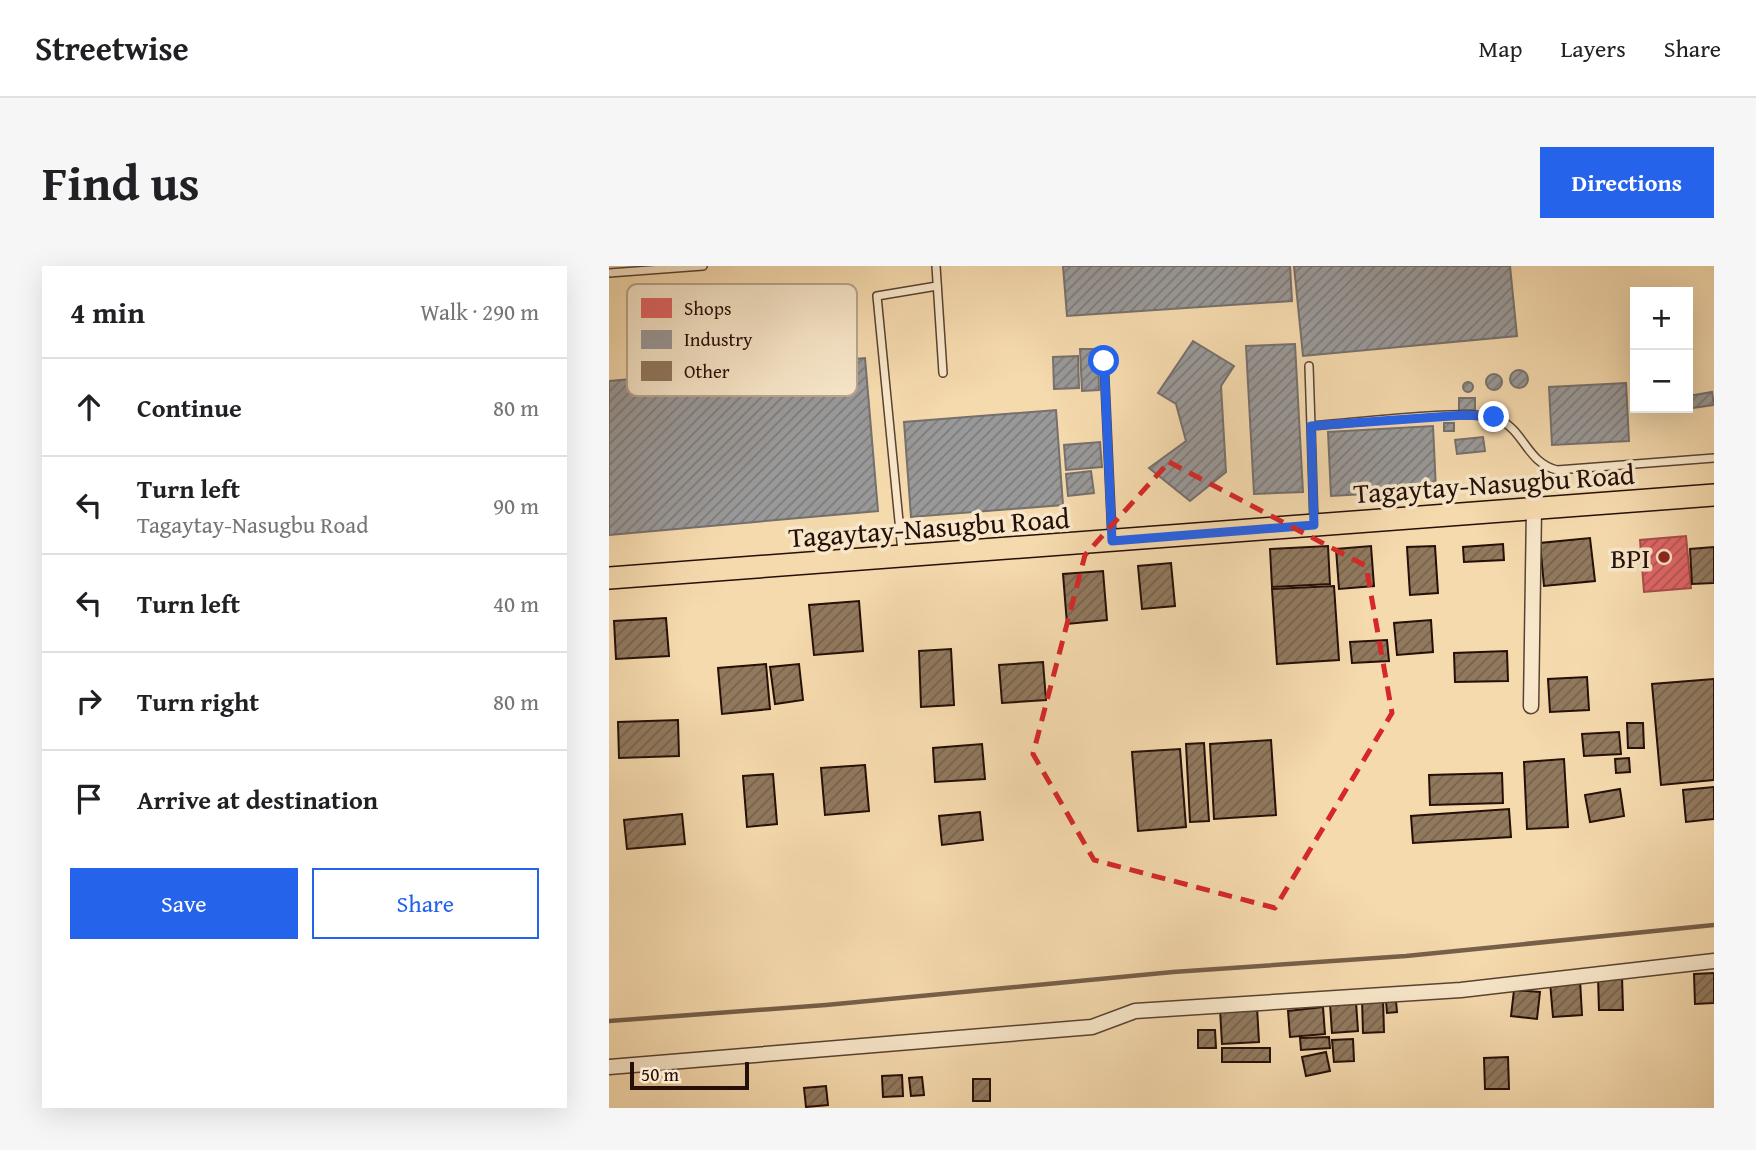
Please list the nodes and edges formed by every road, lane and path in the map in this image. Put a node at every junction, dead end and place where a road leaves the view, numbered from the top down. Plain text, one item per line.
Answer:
1 (703, 266) edge
2 (936, 266) edge
3 (609, 273) edge
4 (937, 286) junction
5 (1104, 361) dead end
6 (1310, 366) dead end
7 (943, 373) dead end
8 (1311, 426) junction
9 (1714, 458) edge
10 (1714, 495) edge
11 (1534, 508) junction
12 (1314, 525) junction
13 (1112, 541) junction
14 (903, 556) junction
15 (609, 578) edge
16 (1531, 706) dead end
17 (1714, 961) edge
18 (609, 1067) edge

1 - 3 lane
2 - 4 lane
4 - 7 lane
4 - 14 lane
5 - 13 lane
6 - 8 lane
8 - 9 lane
8 - 12 lane
10 - 11 main road, Tagaytay-Nasugbu Road
11 - 12 main road, Tagaytay-Nasugbu Road
11 - 16 street
12 - 13 main road, Tagaytay-Nasugbu Road
13 - 14 main road, Tagaytay-Nasugbu Road
14 - 15 main road, Tagaytay-Nasugbu Road
17 - 18 street

